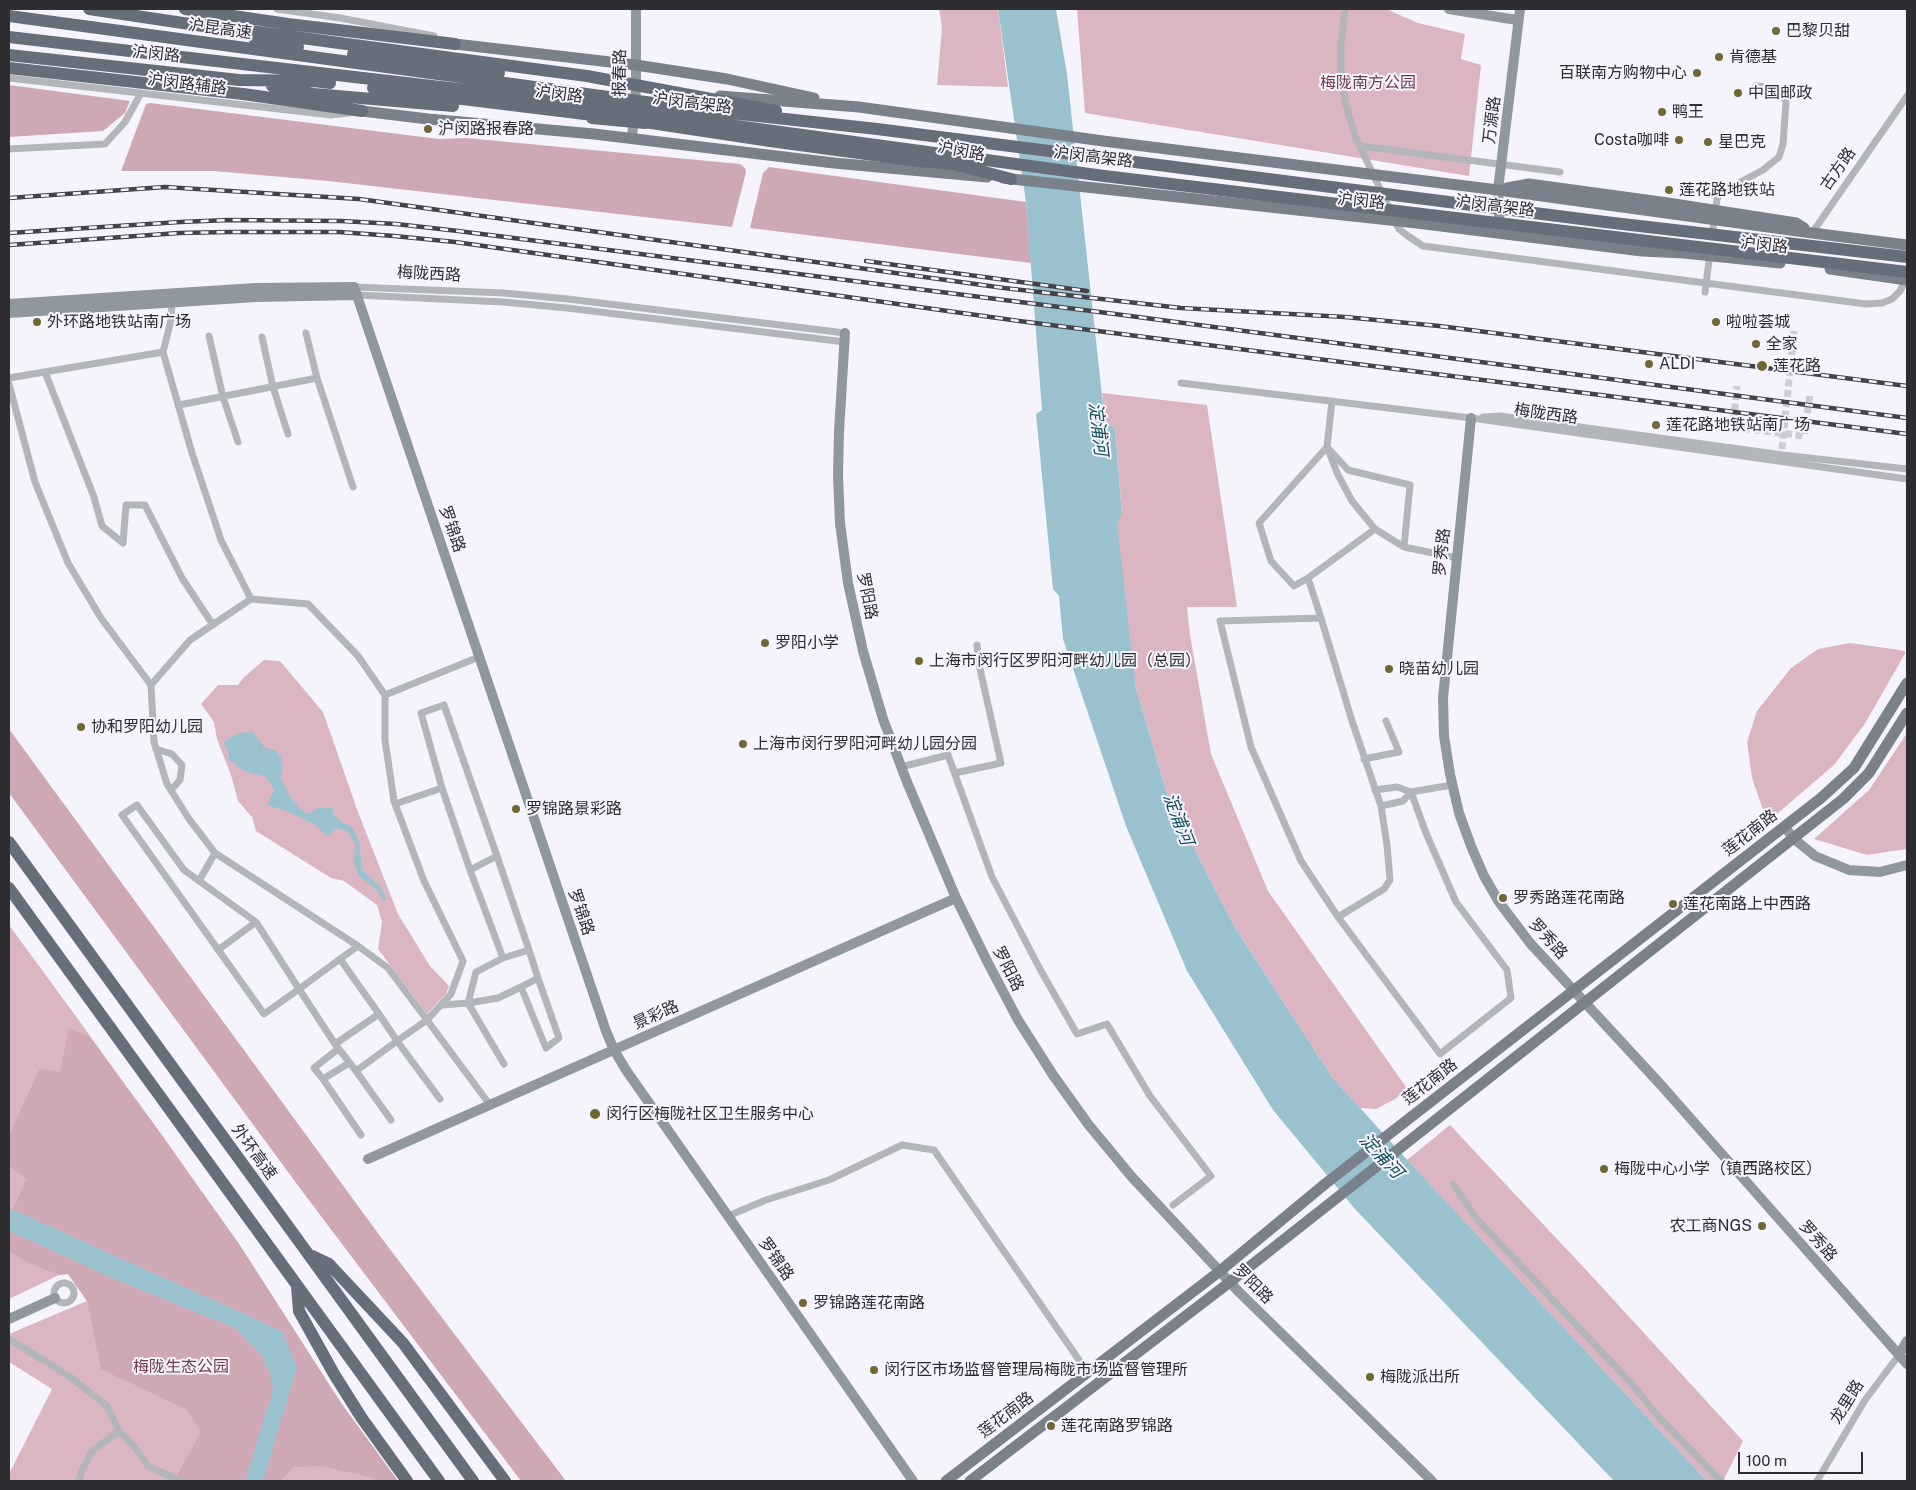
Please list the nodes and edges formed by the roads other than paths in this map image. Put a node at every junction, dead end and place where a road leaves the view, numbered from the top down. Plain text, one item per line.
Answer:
1 (89, 9) edge
2 (185, 9) edge
3 (277, 9) edge
4 (636, 9) edge
5 (1345, 9) edge
6 (1449, 9) edge
7 (1520, 9) edge
8 (228, 15) junction
9 (9, 16) edge
10 (1517, 20) junction
11 (204, 25) junction
12 (276, 34) junction
13 (9, 37) edge
14 (455, 44) junction
15 (281, 49) junction
16 (9, 55) edge
17 (199, 59) junction
18 (636, 65) junction
19 (276, 67) joint
20 (9, 68) edge
21 (9, 78) edge
22 (239, 80) junction
23 (314, 80) junction
24 (1756, 86) dead end
25 (636, 89) junction
26 (141, 93) junction
27 (243, 94) junction
28 (314, 94) junction
29 (1907, 96) edge
30 (859, 107) junction
31 (362, 111) junction
32 (633, 120) junction
33 (877, 129) junction
34 (632, 138) junction
35 (874, 144) junction
36 (1360, 146) junction
37 (9, 150) edge
38 (1560, 172) dead end
39 (1010, 179) junction
40 (1498, 190) junction
41 (1812, 233) junction
42 (1500, 235) junction
43 (1907, 245) edge
44 (1907, 258) edge
45 (1806, 265) junction
46 (1907, 272) edge
47 (1907, 279) edge
48 (1706, 283) junction
49 (356, 291) junction
50 (1705, 292) dead end
51 (172, 302) junction
52 (9, 304) edge
53 (9, 313) edge
54 (306, 333) dead end
55 (209, 336) dead end
56 (262, 336) dead end
57 (845, 338) junction
58 (163, 352) junction
59 (45, 372) junction
60 (9, 378) edge
61 (317, 378) junction
62 (1181, 383) dead end
63 (9, 384) edge
64 (273, 387) junction
65 (223, 397) junction
66 (1332, 402) junction
67 (179, 406) junction
68 (1470, 418) junction
69 (288, 434) dead end
70 (238, 442) dead end
71 (1328, 447) junction
72 (1907, 469) edge
73 (1907, 479) edge
74 (353, 487) dead end
75 (1375, 529) junction
76 (1404, 547) junction
77 (1457, 558) junction
78 (1308, 578) junction
79 (251, 599) junction
80 (1321, 618) junction
81 (213, 625) junction
82 (977, 645) dead end
83 (479, 657) junction
84 (1907, 683) edge
85 (151, 685) junction
86 (385, 695) junction
87 (1907, 713) edge
88 (1386, 721) dead end
89 (156, 749) junction
90 (1364, 759) junction
91 (901, 767) junction
92 (955, 773) junction
93 (1452, 785) junction
94 (442, 788) junction
95 (171, 790) junction
96 (1375, 790) junction
97 (1411, 792) junction
98 (395, 804) junction
99 (1380, 806) junction
100 (1784, 826) junction
101 (1793, 838) junction
102 (9, 842) edge
103 (215, 853) junction
104 (497, 856) junction
105 (1907, 865) edge
106 (470, 870) junction
107 (199, 881) junction
108 (9, 888) edge
109 (956, 898) junction
110 (1338, 917) junction
111 (256, 922) junction
112 (358, 946) junction
113 (218, 950) junction
114 (529, 950) junction
115 (502, 958) junction
116 (340, 959) junction
117 (538, 978) junction
118 (521, 987) junction
119 (299, 988) junction
120 (1574, 991) junction
121 (1585, 1002) junction
122 (468, 1003) junction
123 (442, 1005) junction
124 (379, 1014) junction
125 (426, 1020) junction
126 (398, 1041) junction
127 (336, 1046) junction
128 (614, 1050) junction
129 (349, 1063) junction
130 (504, 1064) dead end
131 (356, 1071) junction
132 (323, 1079) junction
133 (440, 1099) dead end
134 (490, 1105) junction
135 (391, 1120) dead end
136 (361, 1135) dead end
137 (368, 1159) dead end
138 (1453, 1184) dead end
139 (1173, 1205) dead end
140 (728, 1216) junction
141 (309, 1256) junction
142 (1220, 1271) junction
143 (1230, 1282) junction
144 (296, 1285) junction
145 (55, 1298) dead end
146 (9, 1319) edge
147 (9, 1339) edge
148 (1907, 1341) edge
149 (1899, 1355) junction
150 (1907, 1364) edge
151 (1088, 1373) junction
152 (119, 1430) junction
153 (471, 1478) edge
154 (79, 1481) edge
155 (180, 1481) edge
156 (407, 1481) edge
157 (439, 1481) edge
158 (505, 1481) edge
159 (913, 1481) edge
160 (946, 1481) edge
161 (970, 1481) edge
162 (1432, 1481) edge
163 (1721, 1481) edge
164 (1816, 1481) edge

1 - 11 highway, 沪闵路
2 - 8 highway
3 - 14 street
4 - 18 street, 报春路
5 - 36 street
6 - 10 street
7 - 10 street, 万源路
8 - 12 highway
8 - 14 highway
9 - 15 highway, 沪昆高速
10 - 40 street, 万源路
11 - 12 highway
11 - 15 highway, 沪闵路
12 - 33 highway
13 - 17 highway, 沪昆高速
14 - 18 main road
15 - 25 highway, 沪闵路
15 - 33 highway, 沪闵高架路
16 - 22 highway, 沪闵路
17 - 19 highway, 沪昆高速
17 - 23 highway
18 - 25 street, 报春路
18 - 30 main road
19 - 35 highway, 沪闵高架路
20 - 27 highway
21 - 26 street, 沪闵路辅路
22 - 23 highway, 沪闵路
22 - 28 highway
23 - 32 highway, 沪闵路
24 - 48 street
25 - 30 main road, 沪闵路
25 - 32 street, 报春路
26 - 31 street, 沪闵路辅路
26 - 37 street
27 - 28 highway
27 - 31 highway
28 - 35 highway
29 - 41 street, 古方路
30 - 40 main road, 沪闵路
31 - 34 main road
32 - 34 street, 报春路
32 - 39 highway, 沪闵路
33 - 44 highway, 沪闵高架路
34 - 39 main road
35 - 46 highway, 沪闵高架路
36 - 38 street
36 - 48 street
39 - 42 main road, 沪闵路
40 - 41 main road, 沪闵路
40 - 42 street, 万源路
41 - 43 main road, 沪闵路
41 - 45 street, 古方路
42 - 45 main road, 沪闵路
45 - 47 main road, 沪闵路
47 - 48 street
48 - 50 street
49 - 51 street, 梅陇西路
49 - 52 street, 梅陇西路
49 - 57 street, 梅陇西路
49 - 57 street, 梅陇西路
49 - 83 street, 罗锦路
51 - 53 street, 梅陇西路
51 - 58 street
54 - 61 street
55 - 65 street
56 - 64 street
57 - 91 street, 罗阳路
58 - 59 street
58 - 67 street
59 - 60 street
59 - 81 street
61 - 64 street
61 - 74 street
62 - 66 street, 梅陇西路
63 - 85 street
64 - 65 street
64 - 69 street
65 - 67 street
65 - 70 street
66 - 68 street, 梅陇西路
66 - 71 street
67 - 79 street
68 - 72 street
68 - 73 street, 梅陇西路
68 - 77 street, 罗秀路
71 - 75 street
71 - 76 street
71 - 78 street
75 - 76 street
75 - 78 street
76 - 77 street
77 - 93 street, 罗秀路
78 - 80 street
79 - 81 street
79 - 86 street
80 - 90 street
80 - 110 street
81 - 85 street
82 - 92 street
83 - 86 street
83 - 128 street, 罗锦路
84 - 100 main road, 莲花南路
85 - 89 street
86 - 98 street
87 - 101 main road, 莲花南路
88 - 90 street
89 - 95 street
89 - 95 street
90 - 96 street
91 - 92 street
91 - 109 street, 罗阳路
92 - 139 street
93 - 97 street
93 - 120 street, 罗秀路
94 - 98 street
94 - 104 street
94 - 106 street
95 - 103 street
96 - 97 street
96 - 99 street
97 - 99 street
97 - 110 street
98 - 123 street
99 - 110 street
100 - 101 street
100 - 120 main road, 莲花南路
101 - 105 street
101 - 121 main road, 莲花南路
102 - 141 highway, 外环高速
103 - 107 street
103 - 112 street
104 - 106 street
104 - 114 street
106 - 115 street
107 - 111 street
107 - 113 street
108 - 144 highway
109 - 128 street, 景彩路
109 - 142 street, 罗阳路
111 - 113 street
111 - 119 street
112 - 116 street
112 - 125 street
113 - 119 street
114 - 115 street
114 - 117 street
115 - 122 street
116 - 119 street
116 - 124 street
117 - 118 street
117 - 118 street
118 - 122 street
119 - 127 street
120 - 121 street, 罗秀路
120 - 142 main road, 莲花南路
121 - 143 main road, 莲花南路
121 - 149 street, 罗秀路
122 - 123 street
122 - 130 street
123 - 125 street
124 - 126 street
124 - 127 street
125 - 126 street
125 - 134 street
126 - 131 street
126 - 133 street
127 - 129 street
127 - 132 street
128 - 134 street, 景彩路
128 - 140 street, 罗锦路
129 - 131 street
129 - 132 street
131 - 135 street
132 - 136 street
134 - 137 street, 景彩路
138 - 163 street
140 - 151 street
140 - 159 street, 罗锦路
141 - 153 highway, 外环高速
141 - 158 highway
142 - 143 street, 罗阳路
142 - 151 main road, 莲花南路
143 - 161 main road, 莲花南路
143 - 162 street, 罗阳路
144 - 156 highway
144 - 157 highway
145 - 146 street
147 - 152 street
148 - 149 street, 龙里路
149 - 150 street, 罗秀路
149 - 164 street, 龙里路
151 - 160 main road, 莲花南路
152 - 154 street
152 - 155 street

